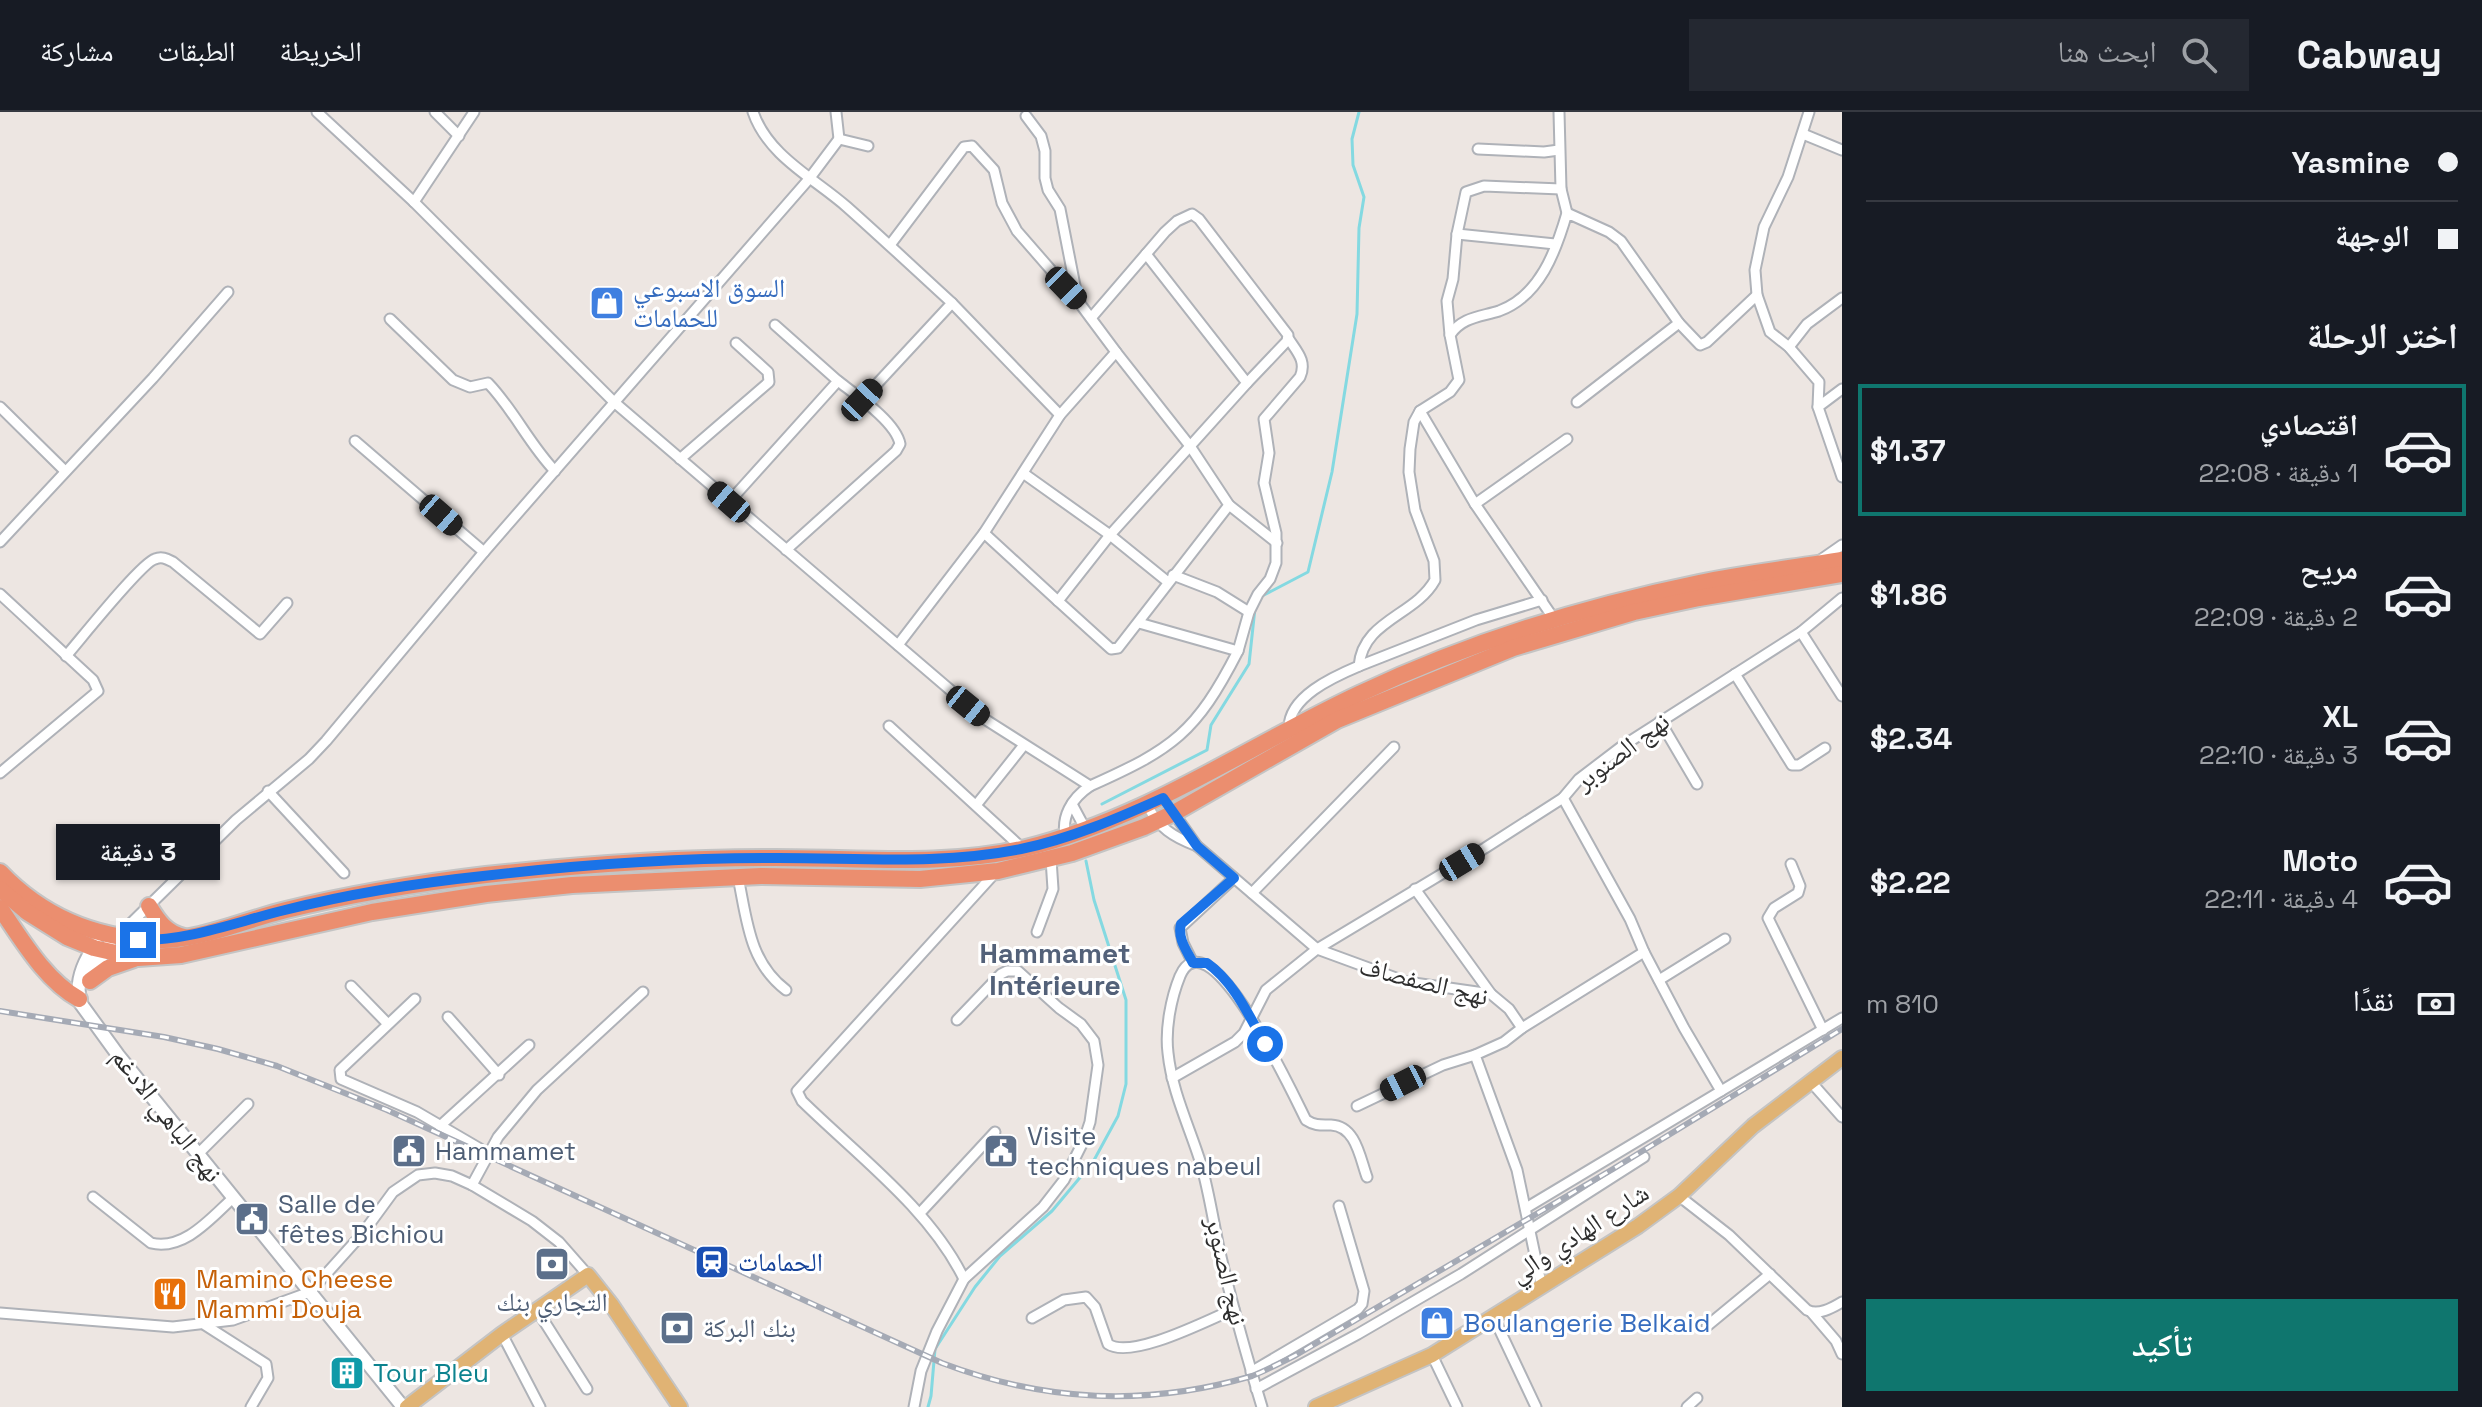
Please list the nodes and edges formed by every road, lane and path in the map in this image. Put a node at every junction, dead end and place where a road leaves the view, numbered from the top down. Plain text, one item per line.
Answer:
1 (317, 112) edge
2 (435, 112) edge
3 (474, 112) edge
4 (753, 112) edge
5 (836, 112) edge
6 (1559, 112) edge
7 (1809, 112) edge
8 (1026, 116) dead end
9 (1803, 134) junction
10 (459, 136) junction
11 (839, 139) junction
12 (868, 146) dead end
13 (1478, 149) dead end
14 (1559, 150) junction
15 (1842, 150) edge
16 (809, 179) junction
17 (1561, 189) junction
18 (414, 202) junction
19 (1567, 213) junction
20 (1457, 234) junction
21 (1555, 244) junction
22 (890, 245) junction
23 (1146, 254) junction
24 (228, 292) dead end
25 (1757, 295) junction
26 (1842, 298) edge
27 (1078, 301) junction
28 (952, 303) junction
29 (1091, 318) junction
30 (390, 319) dead end
31 (1679, 323) junction
32 (775, 325) dead end
33 (1450, 335) junction
34 (1288, 338) junction
35 (736, 343) dead end
36 (1789, 347) junction
37 (1116, 352) junction
38 (838, 381) junction
39 (1247, 383) junction
40 (1842, 389) edge
41 (862, 400) junction
42 (614, 402) junction
43 (1577, 402) dead end
44 (0, 407) edge
45 (1818, 407) junction
46 (1420, 411) junction
47 (1060, 415) junction
48 (1567, 439) dead end
49 (355, 441) dead end
50 (1190, 446) junction
51 (680, 459) junction
52 (65, 471) junction
53 (555, 471) junction
54 (1023, 473) junction
55 (1842, 477) edge
56 (729, 502) junction
57 (1475, 504) junction
58 (1229, 505) junction
59 (984, 533) junction
60 (1110, 535) junction
61 (0, 542) edge
62 (1277, 543) junction
63 (1842, 545) edge
64 (786, 550) junction
65 (484, 552) junction
66 (1842, 560) edge
67 (1813, 565) junction
68 (1842, 574) edge
69 (1171, 578) junction
70 (0, 594) edge
71 (1842, 598) edge
72 (1542, 600) junction
73 (1058, 601) junction
74 (287, 603) dead end
75 (1249, 612) junction
76 (1554, 619) junction
77 (1139, 623) junction
78 (1801, 632) junction
79 (898, 645) junction
80 (1238, 651) junction
81 (66, 656) junction
82 (1359, 666) junction
83 (1735, 674) junction
84 (1838, 679) edge
85 (1842, 696) edge
86 (1660, 721) junction
87 (889, 726) dead end
88 (1289, 729) junction
89 (1024, 745) junction
90 (1394, 747) dead end
91 (1825, 748) dead end
92 (0, 773) edge
93 (1697, 784) dead end
94 (1090, 786) junction
95 (268, 791) junction
96 (1163, 798) junction
97 (1563, 798) junction
98 (977, 804) junction
99 (1072, 804) junction
100 (1147, 805) junction
101 (1174, 813) junction
102 (1156, 822) junction
103 (1086, 829) junction
104 (1065, 837) junction
105 (1197, 846) junction
106 (1090, 847) junction
107 (1023, 849) junction
108 (1072, 853) junction
109 (1051, 859) junction
110 (1791, 864) dead end
111 (998, 871) junction
112 (0, 872) edge
113 (344, 873) dead end
114 (738, 877) junction
115 (1234, 878) junction
116 (0, 889) edge
117 (1415, 889) junction
118 (1252, 893) junction
119 (149, 906) junction
120 (0, 908) edge
121 (1037, 932) dead end
122 (185, 937) junction
123 (1725, 939) dead end
124 (105, 943) junction
125 (1317, 949) junction
126 (1644, 952) junction
127 (138, 958) junction
128 (1193, 963) junction
129 (1659, 980) junction
130 (90, 981) junction
131 (351, 986) dead end
132 (786, 990) dead end
133 (643, 992) dead end
134 (1491, 994) junction
135 (415, 999) dead end
136 (82, 1004) junction
137 (448, 1017) dead end
138 (1842, 1018) edge
139 (1251, 1019) junction
140 (957, 1020) dead end
141 (387, 1023) junction
142 (1522, 1028) junction
143 (1823, 1030) junction
144 (529, 1045) dead end
145 (1475, 1055) junction
146 (1842, 1058) edge
147 (499, 1075) junction
148 (1172, 1078) junction
149 (1811, 1082) junction
150 (1721, 1091) junction
151 (248, 1104) dead end
152 (1357, 1106) dead end
153 (1842, 1117) edge
154 (440, 1126) junction
155 (995, 1132) dead end
156 (198, 1154) junction
157 (489, 1154) junction
158 (1644, 1157) dead end
159 (1367, 1177) dead end
160 (472, 1185) junction
161 (1679, 1196) junction
162 (93, 1197) dead end
163 (233, 1198) junction
164 (1339, 1206) dead end
165 (1526, 1208) junction
166 (920, 1213) junction
167 (1530, 1229) junction
168 (1770, 1274) junction
169 (588, 1275) junction
170 (964, 1279) junction
171 (1542, 1288) junction
172 (310, 1292) junction
173 (1842, 1302) edge
174 (1234, 1309) junction
175 (537, 1310) junction
176 (0, 1313) edge
177 (1812, 1313) junction
178 (1032, 1318) dead end
179 (1494, 1318) junction
180 (205, 1325) junction
181 (1707, 1326) dead end
182 (502, 1334) junction
183 (1842, 1354) edge
184 (1432, 1355) junction
185 (1251, 1372) junction
186 (587, 1389) dead end
187 (1256, 1389) junction
188 (1697, 1398) dead end
189 (251, 1407) edge
190 (405, 1407) edge
191 (540, 1407) edge
192 (680, 1407) edge
193 (914, 1407) edge
194 (1262, 1407) edge
195 (1317, 1407) edge
196 (1457, 1407) edge
197 (1536, 1407) edge
198 (1687, 1407) edge

1 - 18 street
2 - 10 street
3 - 10 street
4 - 16 street
5 - 11 street
6 - 14 street
7 - 9 street
8 - 27 street
9 - 15 street
9 - 25 street
10 - 18 street
11 - 12 street
11 - 16 street
13 - 14 street
14 - 17 street
16 - 22 street
16 - 42 street
17 - 19 street
17 - 20 street
18 - 42 street
19 - 21 street
19 - 31 street
20 - 21 street
20 - 33 street
21 - 33 street
22 - 27 street
22 - 28 street
23 - 29 street
23 - 34 street
23 - 39 street
24 - 52 street
25 - 31 street
25 - 36 street
26 - 36 street
27 - 29 street
28 - 41 street
28 - 47 street
29 - 37 street
30 - 53 street
31 - 43 street
32 - 38 street
33 - 46 street
34 - 39 street
34 - 62 street
35 - 51 street
36 - 45 street
37 - 47 street
37 - 50 street
38 - 41 street
38 - 56 street
39 - 50 street
40 - 45 street
41 - 64 street
42 - 51 street
42 - 53 street
44 - 52 street
45 - 55 street
46 - 57 street
46 - 82 street
47 - 54 street
48 - 57 street
49 - 65 street
50 - 58 street
50 - 60 street
51 - 56 street
52 - 61 street
53 - 65 street
54 - 59 street
54 - 60 street
56 - 64 street
57 - 72 street
58 - 62 street
58 - 69 street
59 - 73 street
59 - 79 street
60 - 69 street
60 - 73 street
62 - 75 street
63 - 67 street
64 - 79 street
65 - 95 street
66 - 67 highway
67 - 76 highway
68 - 101 highway
69 - 75 street
69 - 77 street
70 - 81 street
71 - 78 street, نهج الصنوبر
72 - 76 street
72 - 82 street
73 - 77 street
74 - 81 street
75 - 80 street
76 - 88 highway
77 - 80 street
78 - 83 street, نهج الصنوبر
78 - 84 street
79 - 89 street
80 - 94 street
81 - 92 street
82 - 88 street
83 - 86 street, نهج الصنوبر
83 - 91 street
84 - 85 street
86 - 93 street
86 - 97 street, نهج الصنوبر
87 - 98 street
88 - 96 highway
89 - 94 street
89 - 98 street
90 - 118 street
94 - 99 street
95 - 113 street
95 - 119 street
96 - 100 highway
96 - 101 street, نهج الصفصاف
97 - 117 street, نهج الصنوبر
97 - 126 street
98 - 107 street
99 - 103 street
99 - 104 street
100 - 102 street, نهج الصفصاف
100 - 103 highway
101 - 102 highway
101 - 105 street, نهج الصفصاف
102 - 105 street, نهج الصفصاف
102 - 106 highway
103 - 104 highway
103 - 106 street
104 - 107 highway
104 - 108 street
105 - 115 street, نهج الصفصاف
106 - 108 highway
107 - 122 highway
108 - 109 highway
109 - 111 highway
109 - 121 street
110 - 143 street
111 - 114 highway
111 - 166 street
112 - 124 highway
114 - 127 highway
114 - 132 street
115 - 118 street, نهج الصفصاف
115 - 128 street
116 - 124 highway
117 - 125 street, نهج الصنوبر
117 - 134 street
118 - 125 street, نهج الصفصاف
119 - 122 highway
119 - 124 street
120 - 136 highway
122 - 124 highway
123 - 129 street
124 - 127 highway
124 - 130 main road
124 - 136 main road
125 - 134 street, نهج الصفصاف
125 - 139 street, نهج الصنوبر
126 - 129 street
126 - 142 street
127 - 130 highway
128 - 139 street
128 - 148 street, نهج الصنوبر
129 - 150 street
130 - 136 main road
131 - 141 street
133 - 157 street
134 - 142 street, نهج الصفصاف
135 - 141 street
136 - 156 main road, نهج الباهي الادغم
137 - 147 street
138 - 143 street
139 - 148 street, نهج الصنوبر
139 - 159 street
140 - 170 street
141 - 154 street
142 - 145 street, نهج الصفصاف
143 - 150 street
144 - 147 street
145 - 152 street, نهج الصفصاف
145 - 165 street
146 - 149 main road, شارع الهادي والي
147 - 154 street
148 - 174 street, نهج الصنوبر
149 - 153 street
149 - 161 main road, شارع الهادي والي
150 - 165 street
151 - 156 street
154 - 157 street
155 - 166 street
156 - 163 main road, نهج الباهي الادغم
157 - 160 street
158 - 167 street
160 - 169 street
160 - 172 street
161 - 168 street
161 - 171 main road, شارع الهادي والي
162 - 163 street
163 - 172 main road, نهج الباهي الادغم
164 - 185 street
165 - 167 street
166 - 170 street
167 - 171 street
167 - 187 street
168 - 177 street
168 - 181 street
169 - 175 main road
169 - 192 main road
170 - 193 street
171 - 179 main road, شارع الهادي والي
172 - 180 street
172 - 190 main road, نهج الباهي الادغم
173 - 177 street
174 - 178 street
174 - 185 street, نهج الصنوبر
175 - 182 main road
175 - 186 street
176 - 180 street
177 - 183 street
179 - 184 main road, شارع الهادي والي
179 - 197 street
180 - 189 street
182 - 190 main road
182 - 191 street
184 - 195 main road, شارع الهادي والي
184 - 196 street
185 - 187 street, نهج الصنوبر
187 - 194 street, نهج الصنوبر
188 - 198 street

